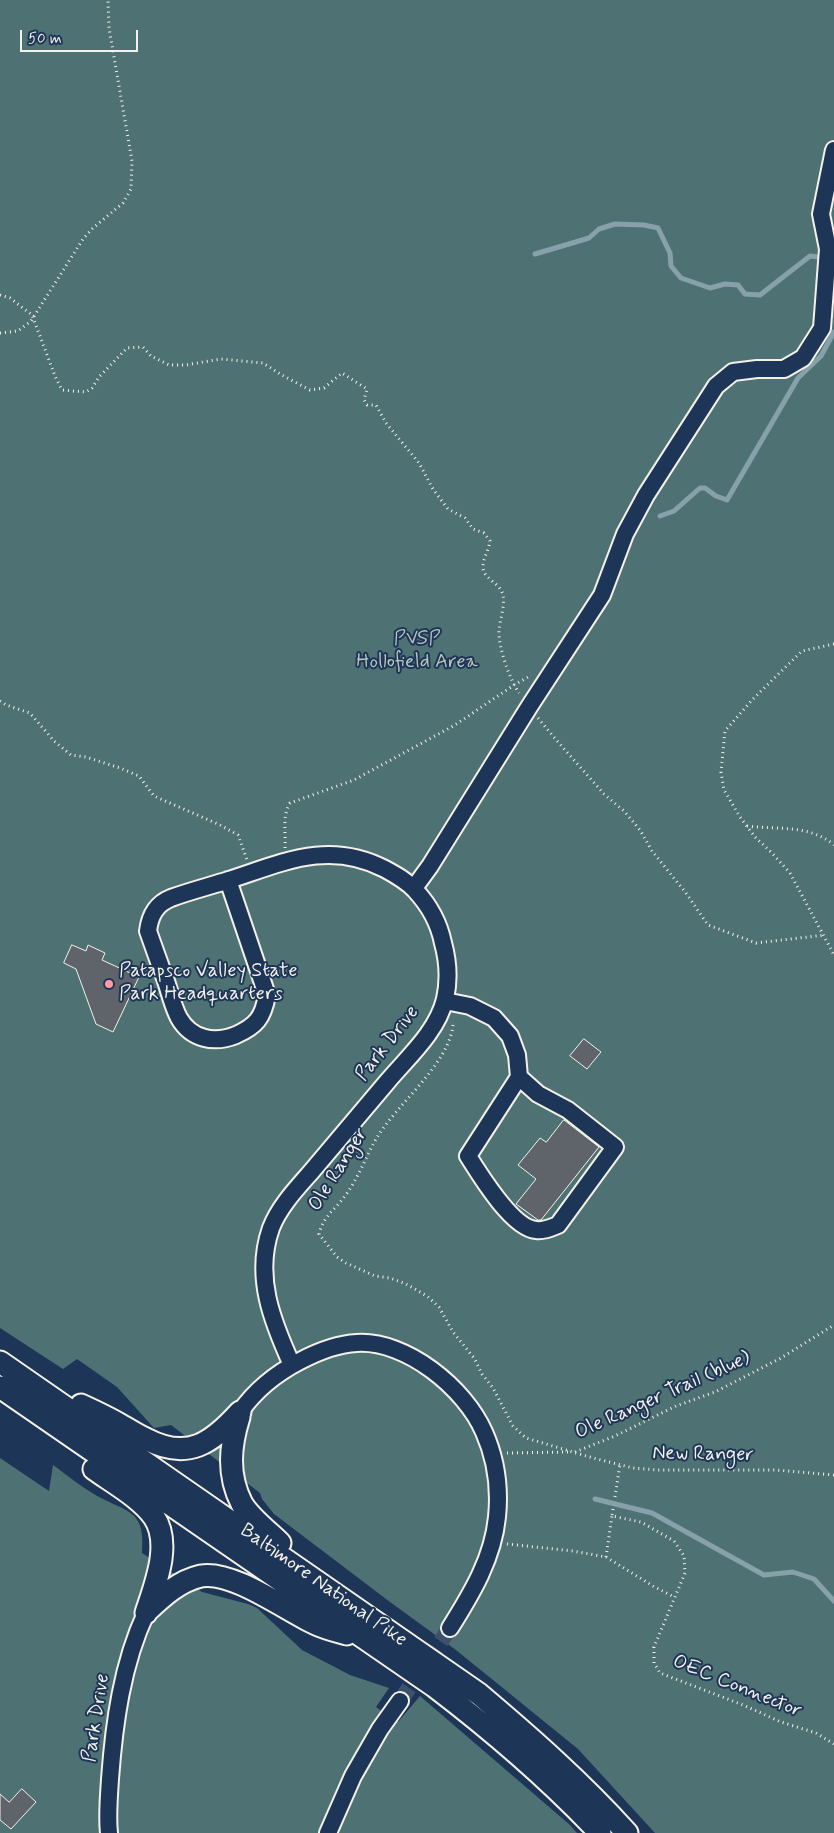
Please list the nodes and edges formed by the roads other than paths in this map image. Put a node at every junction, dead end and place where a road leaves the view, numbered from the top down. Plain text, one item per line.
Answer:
1 (834, 150) edge
2 (228, 880) junction
3 (414, 888) junction
4 (450, 1002) junction
5 (519, 1077) junction
6 (0, 1362) edge
7 (292, 1365) junction
8 (23, 1378) junction
9 (0, 1387) edge
10 (31, 1408) junction
11 (240, 1412) junction
12 (332, 1591) junction
13 (146, 1613) junction
14 (450, 1628) tunnel mouth
15 (368, 1640) junction
16 (400, 1700) tunnel mouth
17 (109, 1833) edge
18 (328, 1833) edge
19 (600, 1833) edge
20 (627, 1833) edge

1 - 3 street
2 - 2 street, Park Drive
2 - 3 street, Park Drive
3 - 4 street, Park Drive
4 - 5 street
4 - 7 street, Park Drive
5 - 5 street
6 - 8 main road, Baltimore National Pike
7 - 11 street
7 - 14 street
8 - 11 main road
8 - 12 main road, Baltimore National Pike
9 - 10 main road, Baltimore National Pike
10 - 13 main road
10 - 15 main road, Baltimore National Pike
11 - 12 main road
12 - 20 main road, Baltimore National Pike
13 - 15 main road
13 - 17 street, Park Drive
15 - 19 main road, Baltimore National Pike
16 - 18 street

